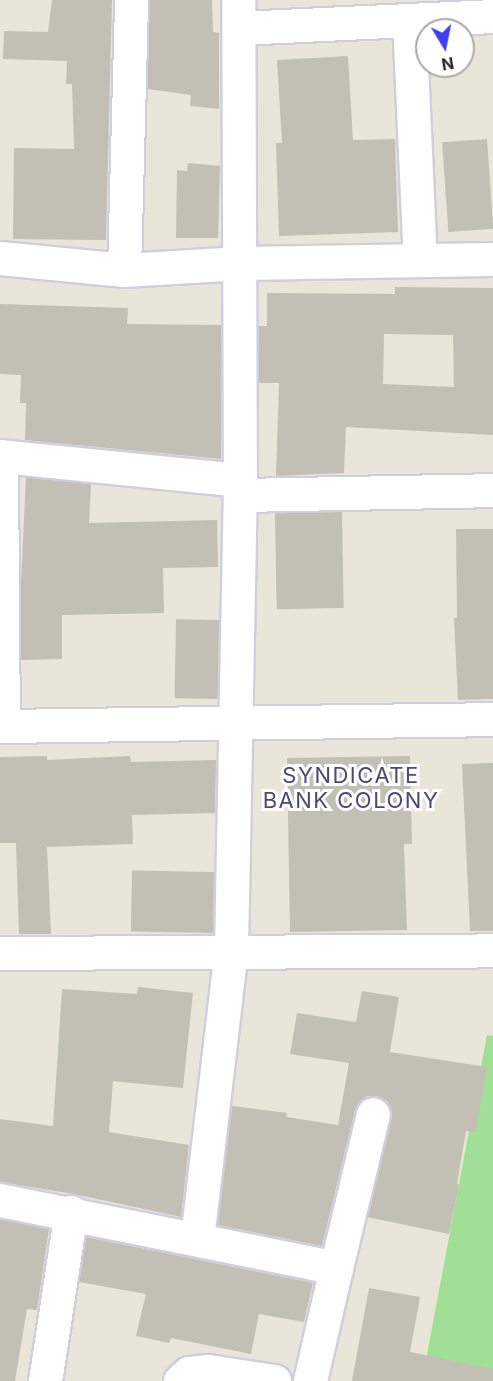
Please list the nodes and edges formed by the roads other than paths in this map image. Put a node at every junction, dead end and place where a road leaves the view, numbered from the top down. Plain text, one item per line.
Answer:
1 (130, 0) edge
2 (238, 14) edge
3 (493, 16) edge
4 (409, 20) junction
5 (0, 258) edge
6 (420, 259) junction
7 (493, 259) edge
8 (241, 263) junction
9 (124, 270) junction
10 (0, 456) edge
11 (240, 487) junction
12 (493, 490) edge
13 (1, 629) edge
14 (493, 719) edge
15 (235, 723) junction
16 (1, 726) edge
17 (493, 950) edge
18 (231, 951) junction
19 (0, 953) edge
20 (374, 1114) dead end
21 (0, 1200) edge
22 (71, 1212) junction
23 (197, 1239) junction
24 (336, 1268) junction
25 (45, 1381) edge
26 (180, 1381) edge
27 (274, 1381) edge
28 (310, 1381) edge

1 - 9 street
2 - 4 street
2 - 8 street
3 - 4 street
4 - 6 street
5 - 9 street
6 - 7 street
6 - 8 street
8 - 9 street
8 - 11 street
10 - 11 street
10 - 13 street
11 - 12 street
11 - 15 street
13 - 16 street
14 - 15 street
15 - 16 street
15 - 18 street
17 - 18 street
18 - 19 street
18 - 23 street
20 - 24 street
21 - 22 street
22 - 23 street
22 - 25 street
23 - 24 street
24 - 28 street
26 - 27 street

